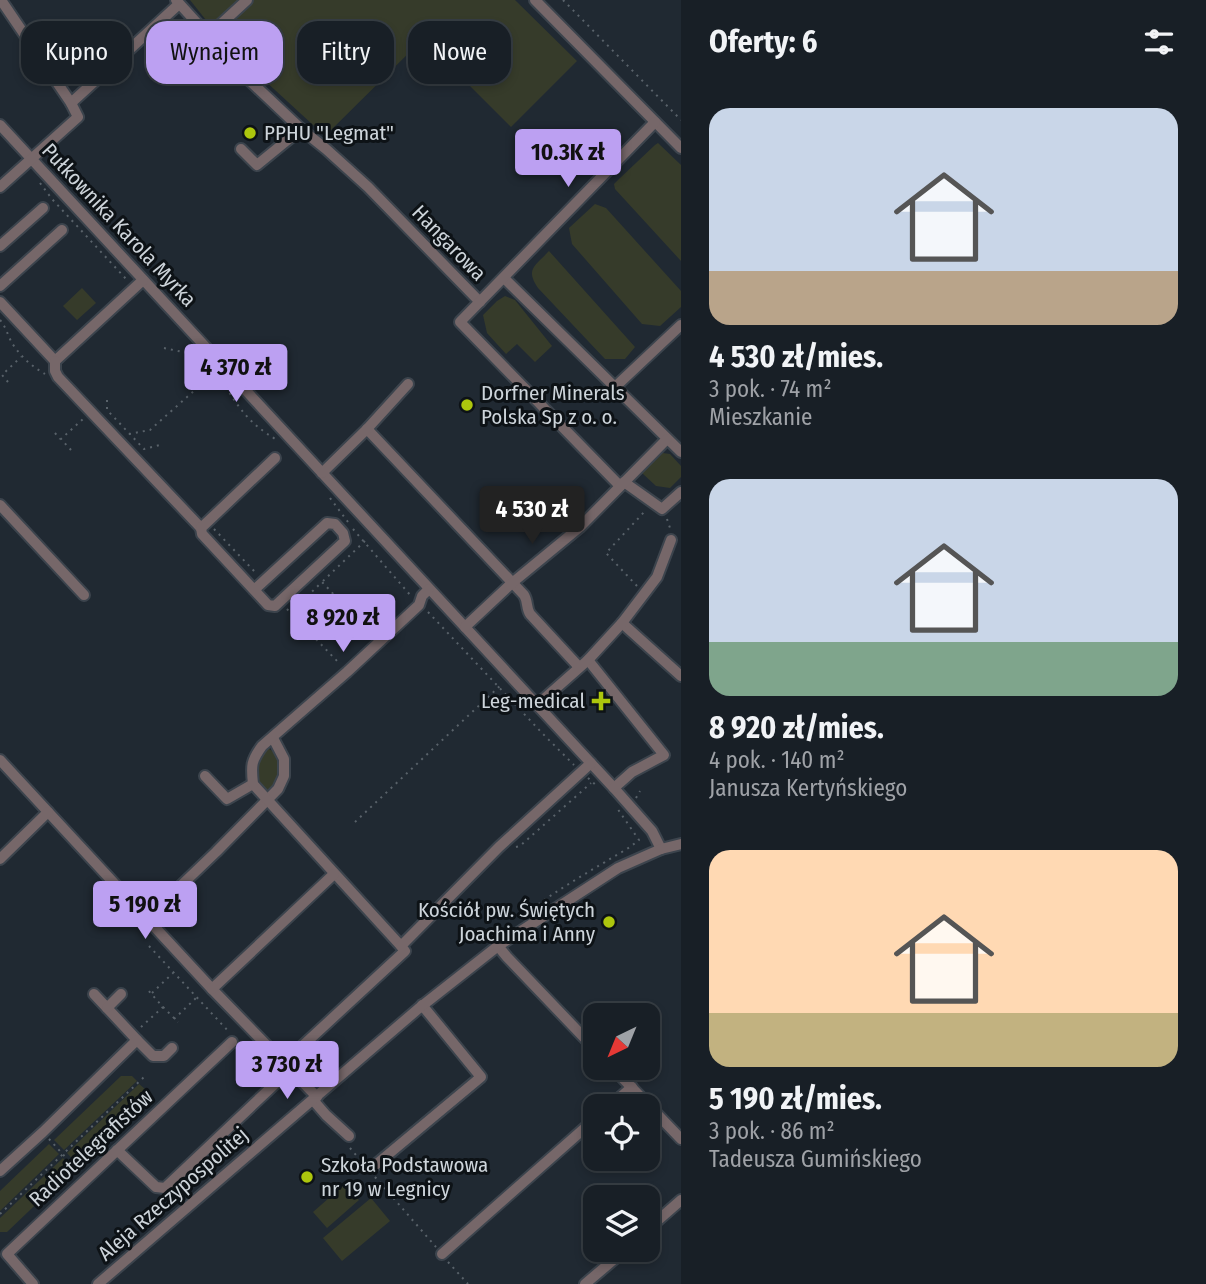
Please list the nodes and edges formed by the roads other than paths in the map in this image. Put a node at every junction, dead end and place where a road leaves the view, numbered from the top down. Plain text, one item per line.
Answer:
1 (247, 0) edge
2 (535, 0) edge
3 (177, 2) edge
4 (1, 3) edge
5 (195, 21) edge
6 (224, 21) edge
7 (253, 84) edge
8 (71, 103) junction
9 (655, 122) junction
10 (0, 125) edge
11 (301, 129) junction
12 (681, 148) edge
13 (241, 149) dead end
14 (32, 160) junction
15 (0, 187) edge
16 (43, 208) dead end
17 (62, 230) dead end
18 (0, 246) edge
19 (504, 278) junction
20 (139, 284) junction
21 (0, 286) edge
22 (0, 302) edge
23 (480, 302) junction
24 (681, 326) edge
25 (55, 361) junction
26 (408, 384) dead end
27 (614, 388) junction
28 (103, 401) road end
29 (90, 411) junction
30 (367, 429) junction
31 (667, 439) junction
32 (681, 453) edge
33 (275, 458) dead end
34 (322, 473) junction
35 (622, 484) junction
36 (681, 492) edge
37 (0, 505) edge
38 (204, 525) junction
39 (671, 540) road end
40 (512, 583) junction
41 (429, 589) junction
42 (254, 590) junction
43 (84, 595) dead end
44 (622, 624) junction
45 (465, 627) junction
46 (583, 663) junction
47 (681, 676) edge
48 (537, 705) junction
49 (272, 737) junction
50 (0, 760) edge
51 (591, 763) junction
52 (205, 776) dead end
53 (253, 784) junction
54 (614, 788) junction
55 (267, 801) junction
56 (48, 812) junction
57 (681, 844) edge
58 (661, 849) junction
59 (0, 859) edge
60 (334, 874) junction
61 (146, 919) junction
62 (401, 946) junction
63 (498, 946) junction
64 (212, 989) junction
65 (94, 994) dead end
66 (121, 994) dead end
67 (422, 1005) junction
68 (107, 1008) junction
69 (583, 1036) edge
70 (135, 1037) junction
71 (235, 1041) road end
72 (172, 1048) dead end
73 (284, 1063) junction
74 (625, 1080) edge
75 (277, 1082) road end
76 (632, 1087) junction
77 (624, 1094) edge
78 (315, 1098) junction
79 (583, 1130) edge
80 (349, 1136) dead end
81 (681, 1139) edge
82 (117, 1150) junction
83 (373, 1167) dead end
84 (0, 1171) edge
85 (681, 1200) edge
86 (660, 1218) edge
87 (3, 1252) edge
88 (442, 1254) road end
89 (611, 1262) edge
90 (33, 1284) edge
91 (98, 1284) edge
92 (585, 1284) edge

1 - 6 street
2 - 9 street
3 - 5 street, Hangarowa
3 - 8 street
4 - 8 street
7 - 11 street, Hangarowa
8 - 14 street
9 - 12 street
9 - 19 street
10 - 14 street, Pułkownika Karola Myrka
11 - 13 street
11 - 23 street, Hangarowa
14 - 15 street
14 - 20 street, Pułkownika Karola Myrka
16 - 18 street
17 - 21 street
19 - 23 street
19 - 27 street
20 - 25 street
20 - 34 street, Pułkownika Karola Myrka
22 - 25 street
23 - 35 street, Hangarowa
24 - 27 street
25 - 29 street
26 - 30 street
27 - 31 street
28 - 29 street
29 - 38 street
30 - 34 street
30 - 40 street
31 - 32 street
31 - 35 street
33 - 38 street
34 - 41 street, Pułkownika Karola Myrka
35 - 36 street
35 - 40 street
37 - 43 street
38 - 42 street
39 - 44 street
40 - 45 street
40 - 46 street
41 - 45 street, Pułkownika Karola Myrka
41 - 49 street
42 - 42 street
44 - 46 street
44 - 47 street
45 - 48 street, Pułkownika Karola Myrka
46 - 48 street
46 - 54 street
48 - 51 street, Pułkownika Karola Myrka
49 - 53 street
49 - 55 street
50 - 56 street
51 - 54 street, Pułkownika Karola Myrka
51 - 62 street
52 - 53 street
53 - 55 street
54 - 58 street, Pułkownika Karola Myrka
55 - 60 street
55 - 61 street
56 - 59 street
56 - 61 street
57 - 58 street, Aleja Rzeczypospolitej
58 - 63 street, Aleja Rzeczypospolitej
60 - 62 street
60 - 64 street
61 - 64 street
62 - 73 street
63 - 67 street, Aleja Rzeczypospolitej
63 - 69 street
64 - 73 street
65 - 68 street
66 - 68 street
67 - 78 street, Aleja Rzeczypospolitej
67 - 83 street
68 - 70 street
70 - 72 street
70 - 84 street
71 - 82 street, Radiotelegrafistów
73 - 78 street
74 - 76 street
75 - 82 street
76 - 77 street
76 - 81 street
78 - 80 street
78 - 91 street, Aleja Rzeczypospolitej
79 - 88 street
82 - 87 street, Radiotelegrafistów
85 - 86 street
87 - 90 street, Radiotelegrafistów
89 - 92 street

